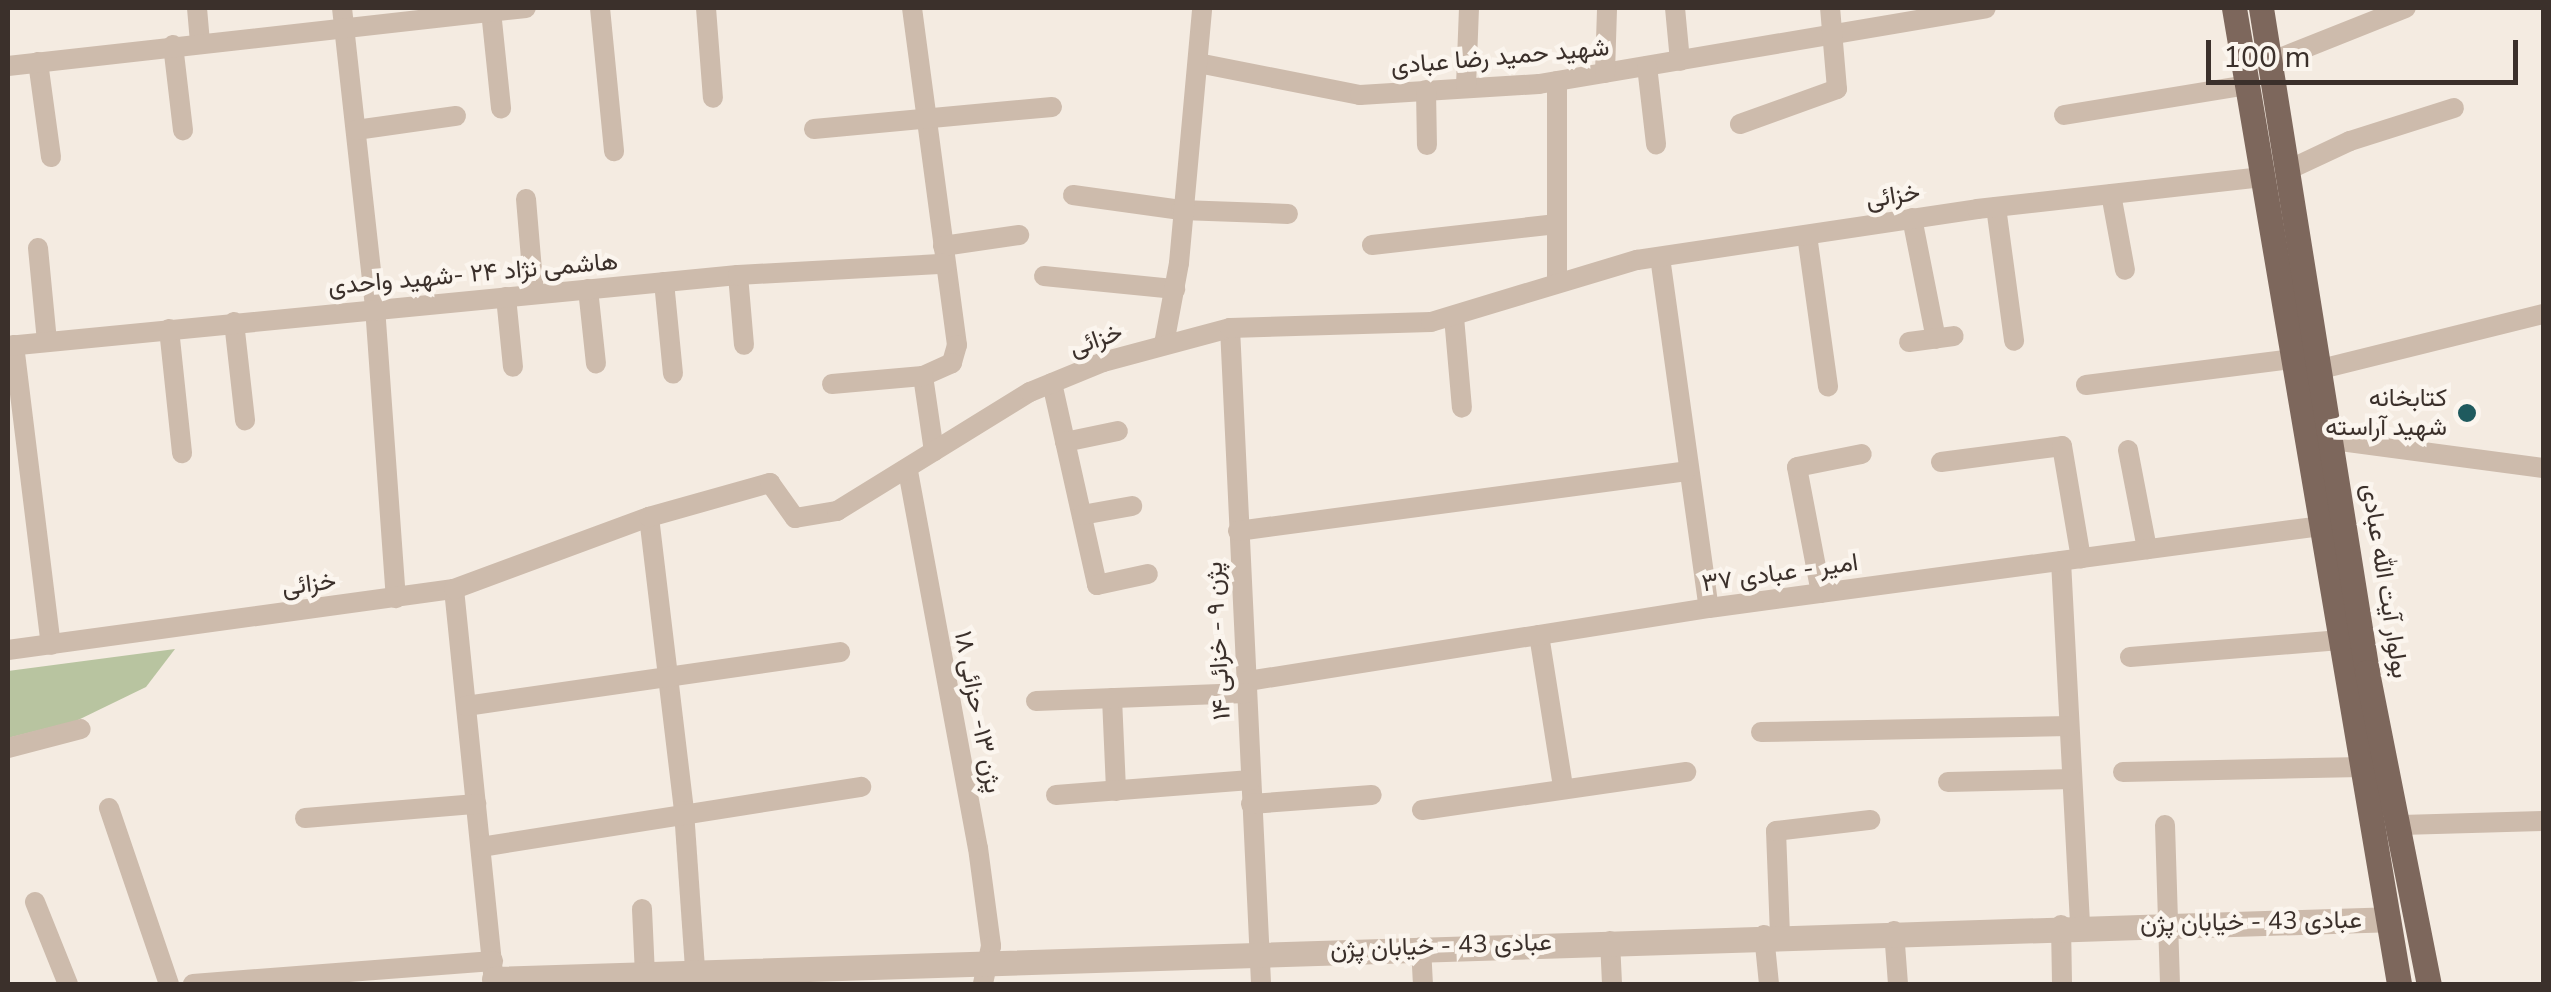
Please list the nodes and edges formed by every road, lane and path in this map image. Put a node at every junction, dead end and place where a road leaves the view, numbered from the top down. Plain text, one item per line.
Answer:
1 (196, 8) edge
2 (526, 8) edge
3 (600, 8) edge
4 (706, 8) edge
5 (912, 8) edge
6 (1202, 8) edge
7 (1468, 8) edge
8 (1607, 8) edge
9 (1675, 8) edge
10 (1830, 8) edge
11 (1986, 8) edge
12 (2234, 8) edge
13 (2261, 8) edge
14 (2406, 8) edge
15 (491, 11) junction
16 (1941, 11) edge
17 (343, 16) edge
18 (1832, 33) junction
19 (200, 42) junction
20 (173, 45) junction
21 (1680, 61) junction
22 (38, 62) junction
23 (1198, 62) junction
24 (2270, 62) junction
25 (8, 66) edge
26 (1647, 66) junction
27 (1605, 73) junction
28 (1557, 81) junction
29 (2246, 85) junction
30 (1466, 86) junction
31 (1426, 90) junction
32 (713, 98) dead end
33 (1052, 107) dead end
34 (501, 108) dead end
35 (2454, 108) dead end
36 (2064, 114) dead end
37 (456, 116) dead end
38 (929, 121) junction
39 (1740, 124) dead end
40 (814, 129) dead end
41 (183, 130) dead end
42 (356, 130) junction
43 (1656, 144) dead end
44 (1426, 145) dead end
45 (614, 151) dead end
46 (50, 157) dead end
47 (2288, 170) junction
48 (2262, 177) junction
49 (2111, 194) junction
50 (1073, 195) dead end
51 (526, 199) dead end
52 (1996, 207) junction
53 (1181, 210) junction
54 (1288, 214) dead end
55 (1912, 218) junction
56 (1557, 224) junction
57 (1807, 234) junction
58 (1019, 235) dead end
59 (1372, 245) dead end
60 (38, 248) dead end
61 (944, 255) junction
62 (1660, 257) junction
63 (2125, 270) dead end
64 (738, 275) junction
65 (1044, 276) dead end
66 (664, 282) junction
67 (1557, 282) junction
68 (588, 289) junction
69 (1174, 290) junction
70 (534, 294) junction
71 (506, 296) junction
72 (375, 307) junction
73 (2544, 314) edge
74 (1454, 318) junction
75 (234, 322) junction
76 (1230, 328) junction
77 (169, 329) junction
78 (47, 342) junction
79 (1908, 342) dead end
80 (2014, 342) dead end
81 (744, 344) dead end
82 (1164, 344) junction
83 (11, 346) edge
84 (2292, 359) junction
85 (596, 364) dead end
86 (513, 368) dead end
87 (2321, 369) junction
88 (673, 374) dead end
89 (924, 376) junction
90 (1052, 383) junction
91 (832, 384) dead end
92 (2086, 384) dead end
93 (1828, 387) dead end
94 (1462, 408) dead end
95 (245, 420) dead end
96 (1118, 431) dead end
97 (2332, 437) junction
98 (2306, 439) junction
99 (1065, 442) junction
100 (2128, 450) dead end
101 (934, 451) junction
102 (182, 452) dead end
103 (1862, 454) dead end
104 (1940, 462) dead end
105 (2544, 468) edge
106 (908, 471) junction
107 (1684, 471) junction
108 (1132, 506) dead end
109 (1082, 515) junction
110 (649, 518) junction
111 (2321, 526) junction
112 (1238, 531) junction
113 (2147, 549) junction
114 (2071, 559) junction
115 (1148, 574) dead end
116 (454, 589) junction
117 (1821, 592) junction
118 (396, 598) junction
119 (1708, 608) junction
120 (1539, 636) junction
121 (2340, 640) junction
122 (50, 645) junction
123 (8, 650) edge
124 (840, 652) dead end
125 (2130, 658) dead end
126 (668, 676) junction
127 (1247, 687) junction
128 (1112, 698) junction
129 (1036, 701) dead end
130 (466, 706) junction
131 (2070, 726) junction
132 (81, 729) dead end
133 (1761, 732) dead end
134 (8, 748) edge
135 (2362, 768) junction
136 (1686, 772) dead end
137 (2122, 772) dead end
138 (2072, 779) junction
139 (1250, 780) junction
140 (1948, 782) dead end
141 (861, 787) dead end
142 (1563, 787) junction
143 (1116, 791) junction
144 (1056, 795) dead end
145 (1372, 795) dead end
146 (476, 804) junction
147 (1251, 804) junction
148 (109, 808) dead end
149 (1422, 810) dead end
150 (684, 811) junction
151 (306, 818) dead end
152 (1870, 820) dead end
153 (2544, 821) edge
154 (2401, 825) junction
155 (2165, 826) dead end
156 (481, 847) junction
157 (34, 902) dead end
158 (642, 909) dead end
159 (2388, 920) junction
160 (2168, 923) junction
161 (2070, 924) junction
162 (1894, 930) junction
163 (1772, 935) junction
164 (1610, 941) junction
165 (1421, 948) junction
166 (1260, 951) junction
167 (983, 974) edge
168 (494, 975) edge
169 (631, 978) edge
170 (695, 978) edge
171 (68, 984) edge
172 (169, 984) edge
173 (193, 984) edge
174 (1262, 984) edge
175 (1423, 984) edge
176 (1612, 984) edge
177 (1769, 984) edge
178 (1898, 984) edge
179 (2062, 984) edge
180 (2170, 984) edge
181 (2399, 984) edge
182 (2429, 984) edge

1 - 19 street
2 - 15 street
3 - 45 street
4 - 32 street
5 - 38 street
6 - 23 street
7 - 30 street
8 - 27 street
9 - 21 street
10 - 18 street
11 - 16 street, شهید حمید رضا عبادی
12 - 29 main road
13 - 24 main road, بولوار آیت الله عبادی
14 - 24 street
15 - 17 street
15 - 34 street
16 - 18 street, شهید حمید رضا عبادی
17 - 19 street
17 - 42 street
18 - 21 street, شهید حمید رضا عبادی
18 - 39 street
19 - 20 street
20 - 22 street
20 - 41 street
21 - 26 street, شهید حمید رضا عبادی
22 - 25 street
22 - 46 street
23 - 31 street, شهید حمید رضا عبادی
23 - 53 street
24 - 47 main road, بولوار آیت الله عبادی
26 - 27 street, شهید حمید رضا عبادی
26 - 43 street
27 - 28 street, شهید حمید رضا عبادی
28 - 30 street, شهید حمید رضا عبادی
28 - 56 street
29 - 36 street
29 - 48 main road
30 - 31 street, شهید حمید رضا عبادی
31 - 44 street
33 - 38 street
35 - 47 street
37 - 42 street
38 - 40 street
38 - 61 street
42 - 72 street
47 - 87 main road, بولوار آیت الله عبادی
48 - 49 street, خزائی
48 - 84 main road
49 - 52 street, خزائی
49 - 63 street
50 - 53 street
51 - 70 street
52 - 55 street, خزائی
52 - 80 street
53 - 54 street
53 - 69 street
55 - 57 street, خزائی
55 - 79 street
56 - 59 street
56 - 67 street
57 - 62 street, خزائی
57 - 93 street
58 - 61 street, هاشمی نژاد ۲۴ -شهید واحدی
60 - 78 street
61 - 64 street, هاشمی نژاد ۲۴ -شهید واحدی
61 - 89 street
62 - 67 street, خزائی
62 - 107 street
64 - 66 street, هاشمی نژاد ۲۴ -شهید واحدی
64 - 81 street
65 - 69 street
66 - 68 street, هاشمی نژاد ۲۴ -شهید واحدی
66 - 88 street
67 - 74 street, خزائی
68 - 70 street, هاشمی نژاد ۲۴ -شهید واحدی
68 - 85 street
69 - 82 street
70 - 71 street, هاشمی نژاد ۲۴ -شهید واحدی
71 - 72 street, هاشمی نژاد ۲۴ -شهید واحدی
71 - 86 street
72 - 75 street, هاشمی نژاد ۲۴ -شهید واحدی
72 - 118 street
73 - 87 street
74 - 76 street, خزائی
74 - 94 street
75 - 77 street, هاشمی نژاد ۲۴ -شهید واحدی
75 - 95 street
76 - 82 street, خزائی
76 - 112 street, پژن ۹ - خزائی ۱۴
77 - 78 street, هاشمی نژاد ۲۴ -شهید واحدی
77 - 102 street
78 - 83 street, هاشمی نژاد ۲۴ -شهید واحدی
82 - 90 street, خزائی
83 - 122 street
84 - 92 street
84 - 98 main road
87 - 97 main road, بولوار آیت الله عبادی
89 - 91 street
89 - 101 street
90 - 99 street
90 - 101 street, خزائی
96 - 99 street
97 - 98 street
97 - 105 street
97 - 154 main road, بولوار آیت الله عبادی
98 - 111 main road
99 - 109 street
100 - 113 street
101 - 106 street, خزائی
103 - 117 street
104 - 114 street
106 - 110 street, خزائی
106 - 167 street, پژن ۱۳- حزائی ۱۸
107 - 112 street
107 - 119 street
108 - 109 street
109 - 115 street
110 - 116 street, خزائی
110 - 126 street
111 - 113 street, امیر - عبادی ۳۷
111 - 121 main road
112 - 127 street, پژن ۹ - خزائی ۱۴
113 - 114 street, امیر - عبادی ۳۷
114 - 117 street, امیر - عبادی ۳۷
114 - 131 street
116 - 118 street, خزائی
116 - 130 street
117 - 119 street, امیر - عبادی ۳۷
118 - 122 street, خزائی
119 - 120 street, امیر - عبادی ۳۷
120 - 127 street, امیر - عبادی ۳۷
120 - 142 street
121 - 125 street
121 - 135 main road
122 - 123 street, خزائی
124 - 126 street
126 - 130 street
126 - 150 street
127 - 128 street, امیر - عبادی ۳۷
127 - 139 street, پژن ۹ - خزائی ۱۴
128 - 129 street, امیر - عبادی ۳۷
128 - 143 street
130 - 146 street
131 - 133 street
131 - 138 street
132 - 134 street
135 - 137 street
135 - 159 main road
136 - 142 street
138 - 140 street
138 - 161 street
139 - 143 street
139 - 147 street, پژن ۹ - خزائی ۱۴
141 - 150 street
142 - 149 street
143 - 144 street
145 - 147 street
146 - 151 street
146 - 156 street
147 - 166 street, پژن ۹ - خزائی ۱۴
148 - 172 street
150 - 156 street
150 - 170 street
152 - 163 street
153 - 154 street
154 - 182 main road, بولوار آیت الله عبادی
155 - 160 street
156 - 168 street
157 - 171 street
158 - 169 street
159 - 160 street, عبادی 43 - خیابان پژن
159 - 181 main road
160 - 161 street, عبادی 43 - خیابان پژن
160 - 180 street
161 - 162 street, عبادی 43 - خیابان پژن
161 - 179 street
162 - 163 street, عبادی 43 - خیابان پژن
162 - 178 street
163 - 164 street, عبادی 43 - خیابان پژن
163 - 177 street
164 - 165 street, عبادی 43 - خیابان پژن
164 - 176 street
165 - 166 street, عبادی 43 - خیابان پژن
165 - 175 street
166 - 167 street, عبادی 43 - خیابان پژن
166 - 174 street, پژن ۹ - خزائی ۱۴
167 - 170 street, عبادی 43 - خیابان پژن
168 - 169 street, عبادی 43 - خیابان پژن
168 - 173 street
169 - 170 street, عبادی 43 - خیابان پژن

